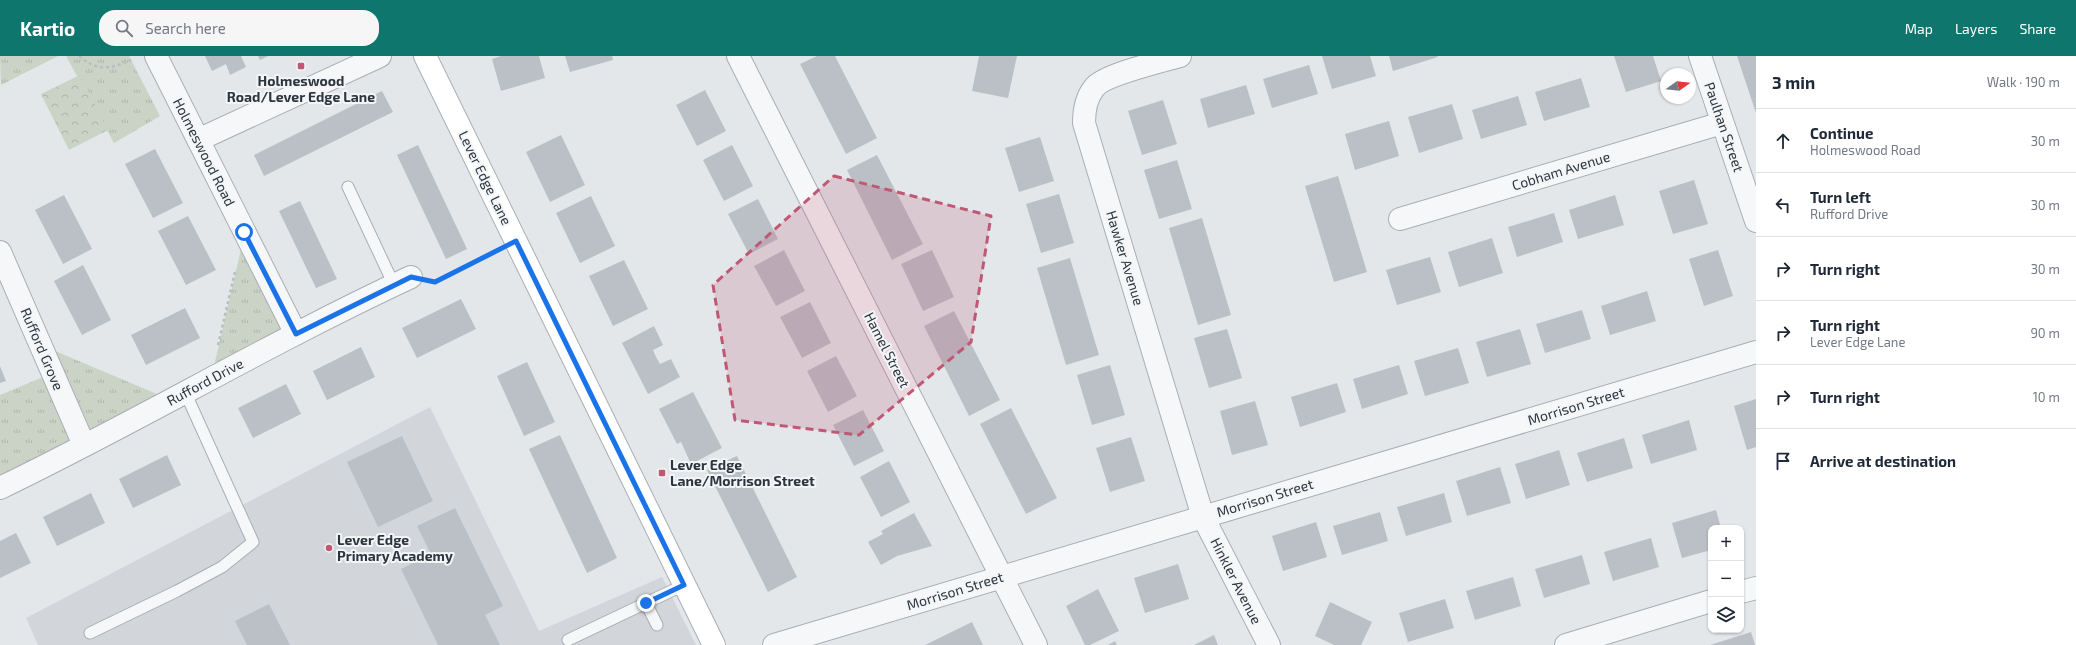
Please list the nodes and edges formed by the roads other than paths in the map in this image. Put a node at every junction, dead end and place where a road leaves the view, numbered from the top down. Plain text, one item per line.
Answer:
1 (156, 56) edge
2 (380, 56) edge
3 (425, 56) edge
4 (1180, 56) edge
5 (1700, 56) edge
6 (742, 57) edge
7 (1722, 123) junction
8 (198, 140) junction
9 (348, 187) dead end
10 (1400, 219) dead end
11 (1756, 221) edge
12 (0, 252) edge
13 (402, 281) joint
14 (296, 334) junction
15 (1756, 352) edge
16 (185, 392) junction
17 (84, 445) junction
18 (0, 488) edge
19 (1203, 517) junction
20 (1002, 577) junction
21 (684, 585) junction
22 (1756, 588) edge
23 (1744, 591) edge
24 (1708, 602) edge
25 (646, 603) junction
26 (657, 625) dead end
27 (90, 632) dead end
28 (568, 640) dead end
29 (714, 645) edge
30 (774, 645) edge
31 (1036, 645) edge
32 (1269, 645) edge
33 (1566, 645) edge

1 - 8 street, Holmeswood Road
2 - 8 street
3 - 21 street, Lever Edge Lane
4 - 19 street, Hawker Avenue
5 - 7 street, Paulhan Street
6 - 20 street, Hamel Street
7 - 10 street, Cobham Avenue
7 - 11 street, Paulhan Street
8 - 14 street, Holmeswood Road
9 - 13 lane
12 - 17 street, Rufford Grove
13 - 14 street, Rufford Drive
14 - 16 street, Rufford Drive
15 - 19 street, Morrison Street
16 - 17 street, Rufford Drive
16 - 27 lane
17 - 18 street, Rufford Drive
19 - 20 street, Morrison Street
19 - 32 street, Hinkler Avenue
20 - 30 street, Morrison Street
20 - 31 street, Hamel Street
21 - 25 lane
21 - 29 street, Lever Edge Lane
22 - 23 street
24 - 33 street
25 - 26 lane
25 - 28 lane

